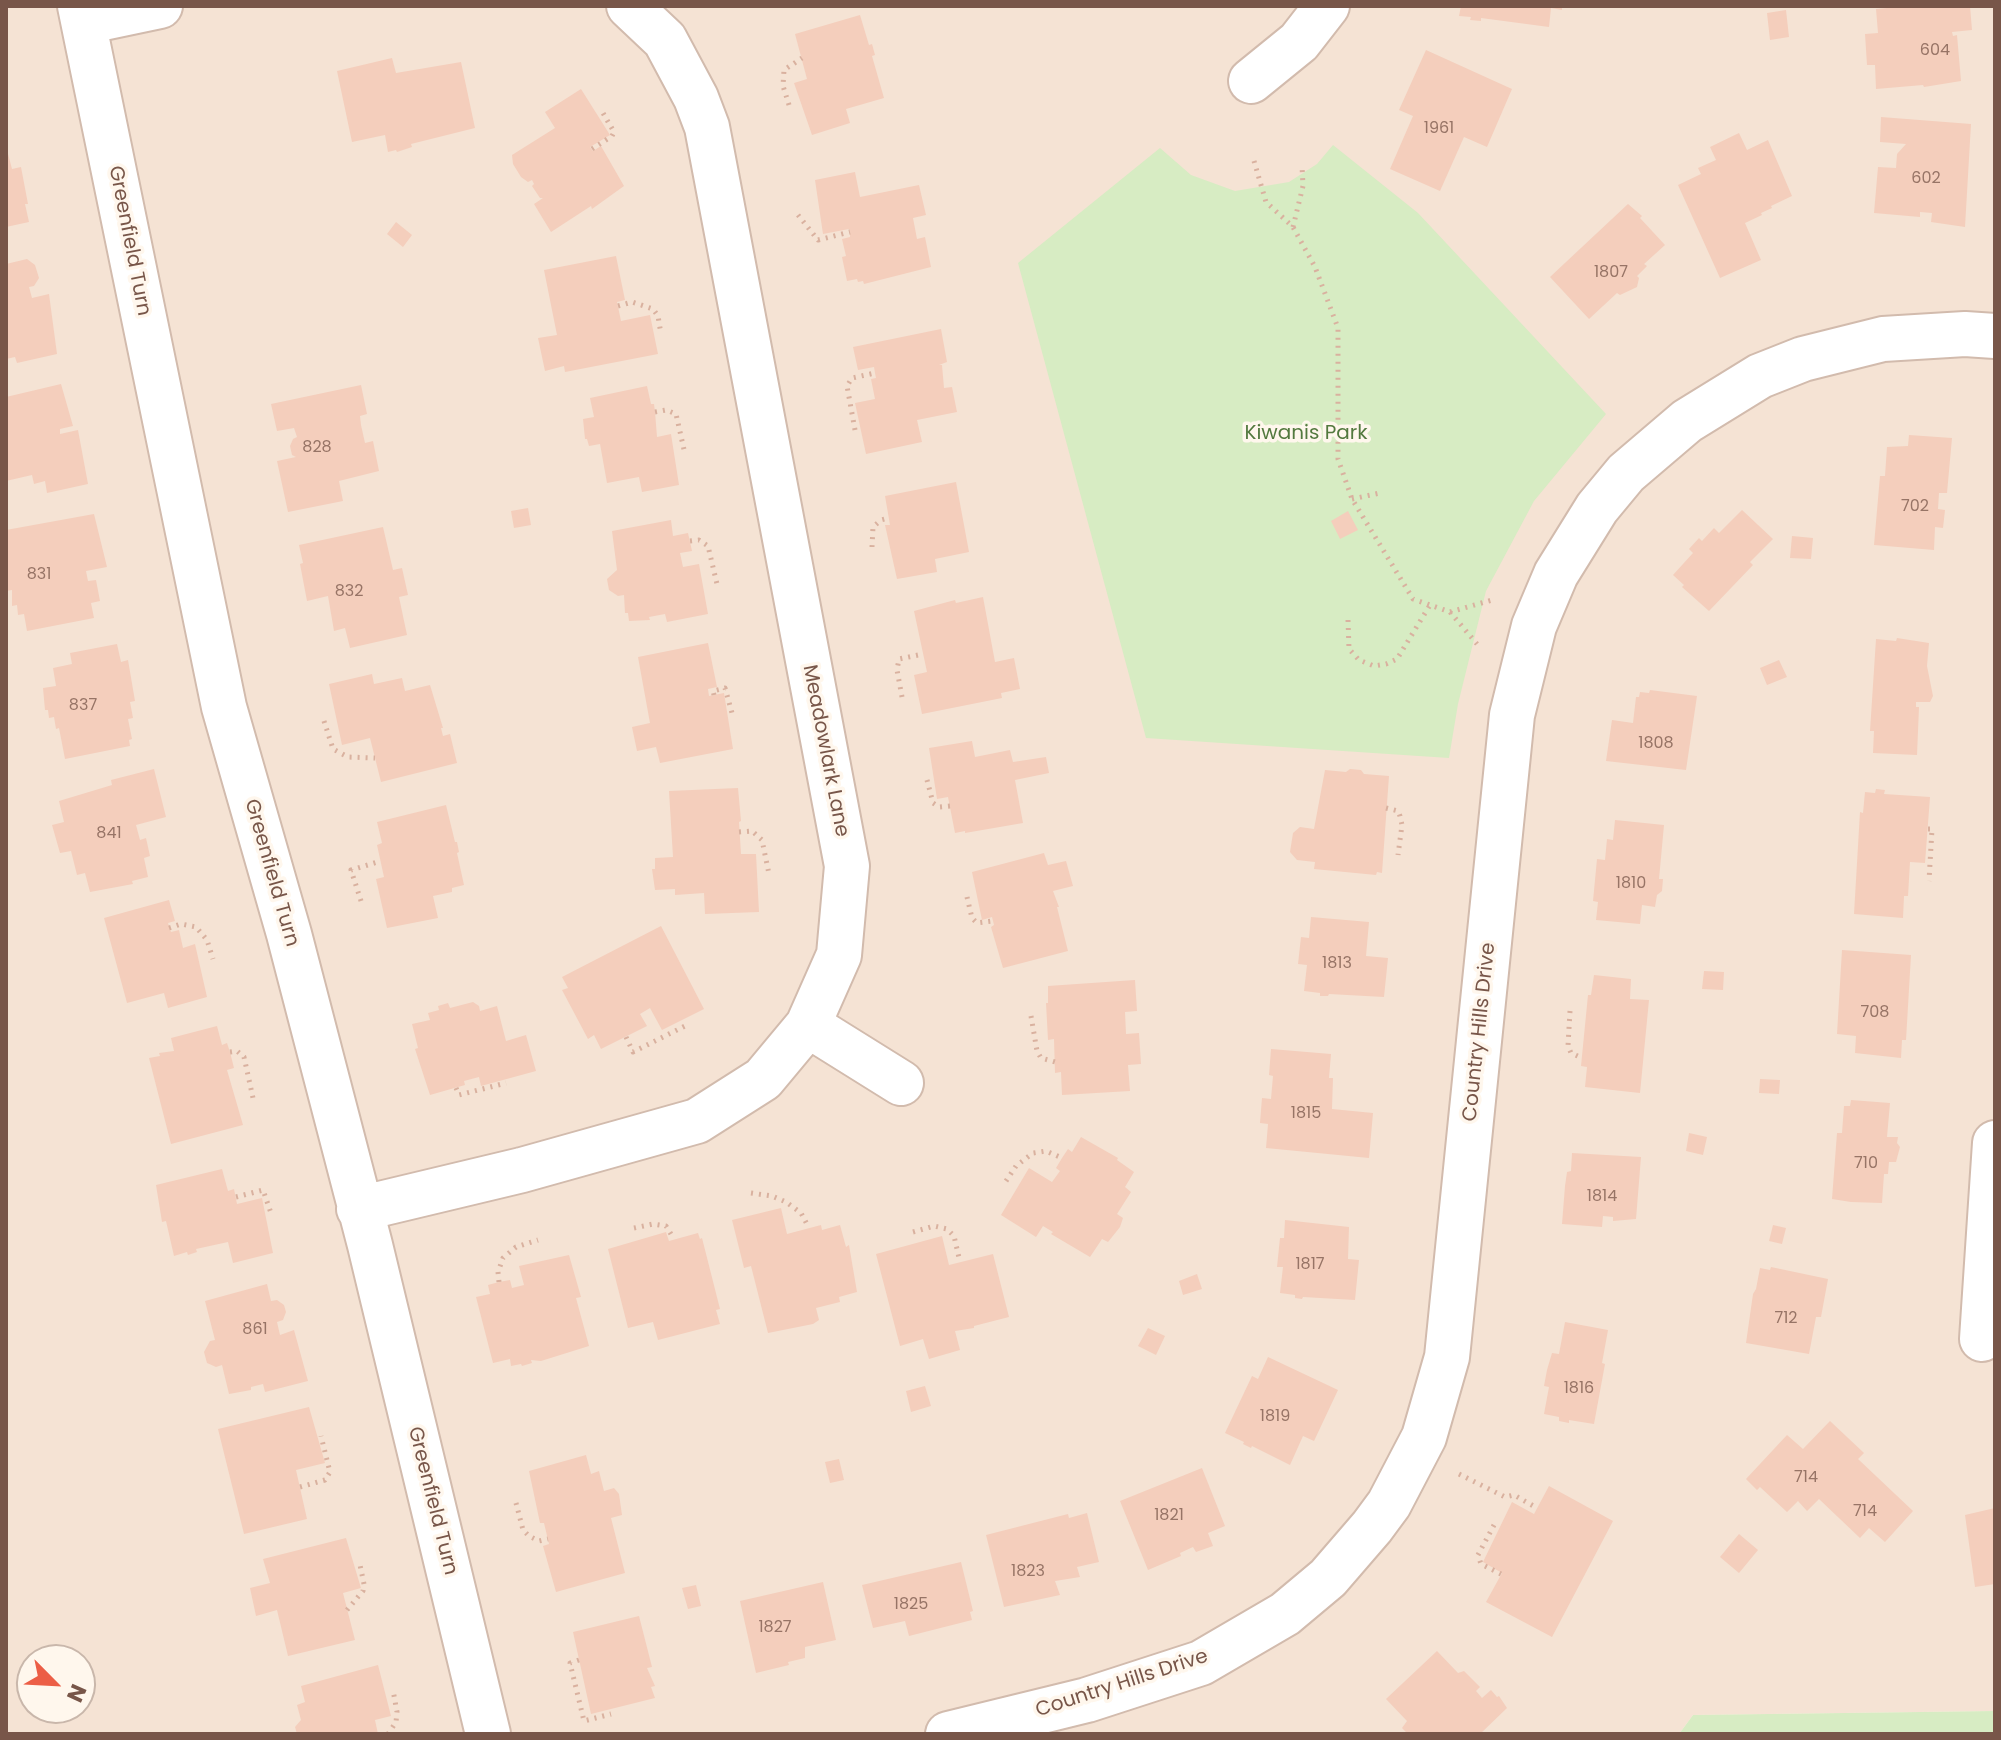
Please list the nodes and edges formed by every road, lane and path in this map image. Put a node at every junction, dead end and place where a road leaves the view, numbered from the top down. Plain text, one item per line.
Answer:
1 (160, 6) edge
2 (629, 6) edge
3 (1327, 6) edge
4 (82, 14) edge
5 (802, 58) dead end
6 (1251, 81) dead end
7 (789, 105) dead end
8 (603, 113) dead end
9 (592, 149) dead end
10 (1254, 161) dead end
11 (1302, 166) dead end
12 (798, 215) dead end
13 (1293, 227) junction
14 (850, 232) dead end
15 (618, 306) dead end
16 (661, 334) dead end
17 (1995, 336) edge
18 (875, 373) dead end
19 (655, 412) dead end
20 (855, 430) dead end
21 (685, 454) dead end
22 (1380, 493) dead end
23 (1352, 499) junction
24 (889, 518) dead end
25 (690, 541) dead end
26 (872, 547) dead end
27 (717, 584) dead end
28 (1492, 600) dead end
29 (1430, 605) junction
30 (1450, 612) junction
31 (1348, 620) dead end
32 (1477, 644) dead end
33 (923, 654) dead end
34 (714, 695) dead end
35 (902, 697) dead end
36 (732, 713) dead end
37 (324, 721) dead end
38 (375, 758) dead end
39 (927, 780) dead end
40 (950, 806) dead end
41 (1386, 808) dead end
42 (1928, 829) dead end
43 (739, 832) dead end
44 (1398, 855) dead end
45 (381, 861) dead end
46 (769, 874) dead end
47 (1929, 881) dead end
48 (967, 897) dead end
49 (361, 901) dead end
50 (993, 921) dead end
51 (169, 928) dead end
52 (213, 959) dead end
53 (1570, 1011) dead end
54 (1031, 1016) dead end
55 (808, 1025) junction
56 (685, 1026) dead end
57 (626, 1037) dead end
58 (230, 1052) dead end
59 (1582, 1058) dead end
60 (1055, 1062) dead end
61 (506, 1083) dead end
62 (901, 1083) dead end
63 (456, 1088) dead end
64 (253, 1098) dead end
65 (1995, 1143) edge
66 (1062, 1158) dead end
67 (1006, 1181) dead end
68 (751, 1193) dead end
69 (236, 1197) dead end
70 (359, 1209) junction
71 (272, 1216) dead end
72 (634, 1228) dead end
73 (809, 1228) dead end
74 (913, 1232) dead end
75 (674, 1239) dead end
76 (538, 1240) dead end
77 (960, 1262) dead end
78 (499, 1282) dead end
79 (1982, 1339) dead end
80 (321, 1436) dead end
81 (1459, 1474) dead end
82 (300, 1487) dead end
83 (516, 1503) dead end
84 (1537, 1508) dead end
85 (1494, 1525) dead end
86 (548, 1539) dead end
87 (360, 1565) dead end
88 (1501, 1574) dead end
89 (347, 1610) dead end
90 (579, 1660) dead end
91 (393, 1690) dead end
92 (611, 1714) dead end
93 (1091, 1717) edge
94 (388, 1734) edge
95 (488, 1734) edge
96 (948, 1734) edge

1 - 4 street
2 - 55 street, Meadowlark Lane
3 - 6 street
4 - 70 street, Greenfield Turn
5 - 7 path
8 - 9 path
10 - 13 path
11 - 13 path
12 - 14 path
13 - 23 path
15 - 16 path
17 - 93 street, Country Hills Drive
18 - 20 path
19 - 21 path
22 - 23 path
23 - 29 path
24 - 26 path
25 - 27 path
28 - 30 path
29 - 30 path
29 - 31 path
30 - 32 path
33 - 35 path
34 - 36 path
37 - 38 path
39 - 40 path
41 - 44 path
42 - 47 path
43 - 46 path
45 - 49 path
48 - 50 path
51 - 52 path
53 - 59 path
54 - 60 path
55 - 62 street
55 - 70 street, Meadowlark Lane
56 - 57 path
58 - 64 path
61 - 63 path
65 - 79 street
66 - 67 path
68 - 73 path
69 - 71 path
70 - 95 street, Greenfield Turn
72 - 75 path
74 - 77 path
76 - 78 path
80 - 82 path
81 - 84 path
83 - 86 path
85 - 88 path
87 - 89 path
90 - 92 path
91 - 94 path
93 - 96 street, Country Hills Drive

